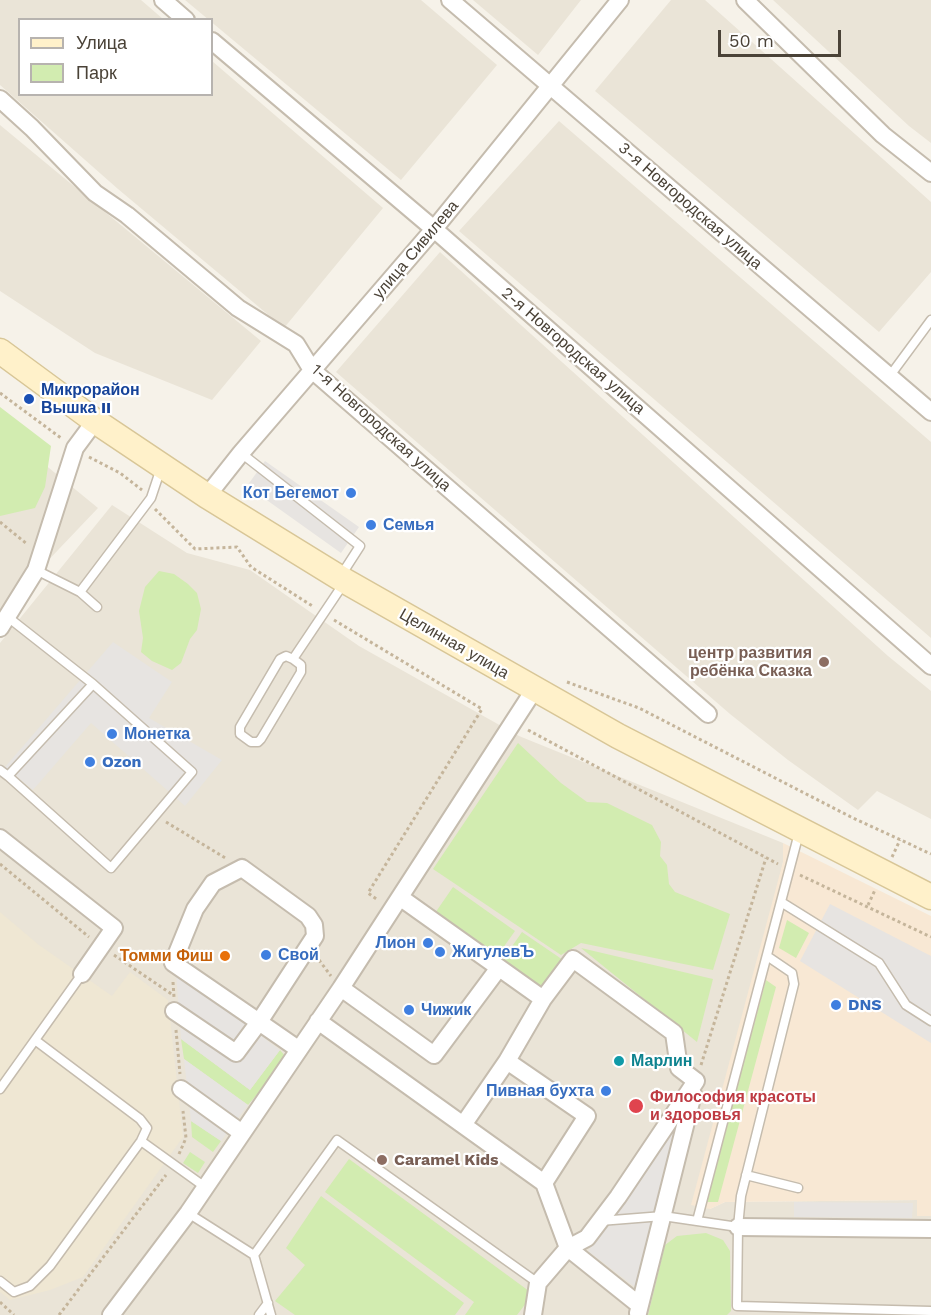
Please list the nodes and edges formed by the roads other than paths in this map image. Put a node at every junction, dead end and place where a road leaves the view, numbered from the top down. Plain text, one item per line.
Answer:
1 (164, 0) edge
2 (450, 0) edge
3 (620, 0) edge
4 (745, 0) edge
5 (184, 18) edge
6 (213, 42) edge
7 (551, 87) junction
8 (0, 99) edge
9 (931, 173) edge
10 (434, 229) junction
11 (931, 320) edge
12 (0, 351) edge
13 (312, 370) junction
14 (890, 377) junction
15 (931, 412) edge
16 (95, 421) junction
17 (241, 453) junction
18 (162, 466) junction
19 (207, 496) junction
20 (38, 562) junction
21 (342, 579) junction
22 (80, 592) junction
23 (97, 607) dead end
24 (4, 623) edge
25 (293, 659) junction
26 (931, 666) edge
27 (93, 684) junction
28 (534, 690) junction
29 (708, 714) dead end
30 (0, 770) edge
31 (8, 776) junction
32 (799, 832) junction
33 (0, 838) edge
34 (931, 897) edge
35 (781, 902) junction
36 (397, 904) junction
37 (767, 956) junction
38 (498, 969) junction
39 (82, 974) joint
40 (341, 988) junction
41 (543, 999) junction
42 (174, 1003) road end
43 (318, 1021) junction
44 (931, 1021) edge
45 (259, 1022) junction
46 (35, 1040) junction
47 (298, 1049) junction
48 (507, 1061) junction
49 (696, 1081) junction
50 (0, 1089) edge
51 (181, 1089) road end
52 (463, 1125) junction
53 (242, 1133) junction
54 (141, 1141) junction
55 (746, 1175) junction
56 (544, 1183) junction
57 (205, 1186) junction
58 (798, 1188) dead end
59 (188, 1213) junction
60 (663, 1216) junction
61 (600, 1221) junction
62 (697, 1221) junction
63 (738, 1227) junction
64 (931, 1229) edge
65 (568, 1248) junction
66 (254, 1256) junction
67 (0, 1281) edge
68 (538, 1282) junction
69 (268, 1303) junction
70 (638, 1309) edge
71 (743, 1311) edge
72 (931, 1311) edge
73 (116, 1313) edge
74 (259, 1315) edge
75 (271, 1315) edge
76 (533, 1315) edge

1 - 5 street
2 - 7 street, 3-я Новгородская улица
3 - 7 street, улица Сивилева
4 - 9 street
6 - 10 street, 2-я Новгородская улица
7 - 10 street, улица Сивилева
7 - 14 street, 3-я Новгородская улица
8 - 13 street, 1-я Новгородская улица
10 - 13 street, улица Сивилева
10 - 26 street, 2-я Новгородская улица
11 - 14 lane
12 - 16 main road, Целинная улица
13 - 17 street, улица Сивилева
13 - 29 street, 1-я Новгородская улица
14 - 15 street, 3-я Новгородская улица
16 - 18 main road, Целинная улица
16 - 20 street
17 - 19 street, улица Сивилева
17 - 21 lane
18 - 19 main road, Целинная улица
18 - 22 lane
19 - 21 main road, Целинная улица
20 - 22 lane
20 - 24 street
21 - 25 lane
21 - 28 main road, Целинная улица
22 - 23 lane
24 - 27 lane
25 - 25 lane
27 - 31 lane
27 - 31 lane
28 - 32 main road, Целинная улица
28 - 36 street
30 - 31 lane
32 - 34 main road, Целинная улица
32 - 35 lane
33 - 39 street
35 - 37 lane
35 - 44 lane
36 - 38 street
36 - 40 street
37 - 55 lane
37 - 62 lane
38 - 40 street
38 - 41 street
39 - 46 lane
40 - 43 street
41 - 48 street
41 - 49 street
42 - 45 street
43 - 47 street
43 - 52 street
45 - 45 street
45 - 47 street
46 - 50 lane
46 - 54 lane
47 - 53 street
48 - 52 street
48 - 56 street
49 - 60 street
49 - 61 street
51 - 53 street
52 - 56 street
53 - 57 street
54 - 57 lane
54 - 67 lane
55 - 58 lane
55 - 63 lane
56 - 65 street
57 - 59 street
59 - 66 lane
59 - 73 street
60 - 61 lane
60 - 62 lane
60 - 70 street
61 - 65 street
62 - 63 lane
63 - 64 street
63 - 71 lane
65 - 68 street
65 - 70 street
66 - 68 lane
66 - 69 lane
68 - 76 street
69 - 74 lane
69 - 75 lane
71 - 72 lane

